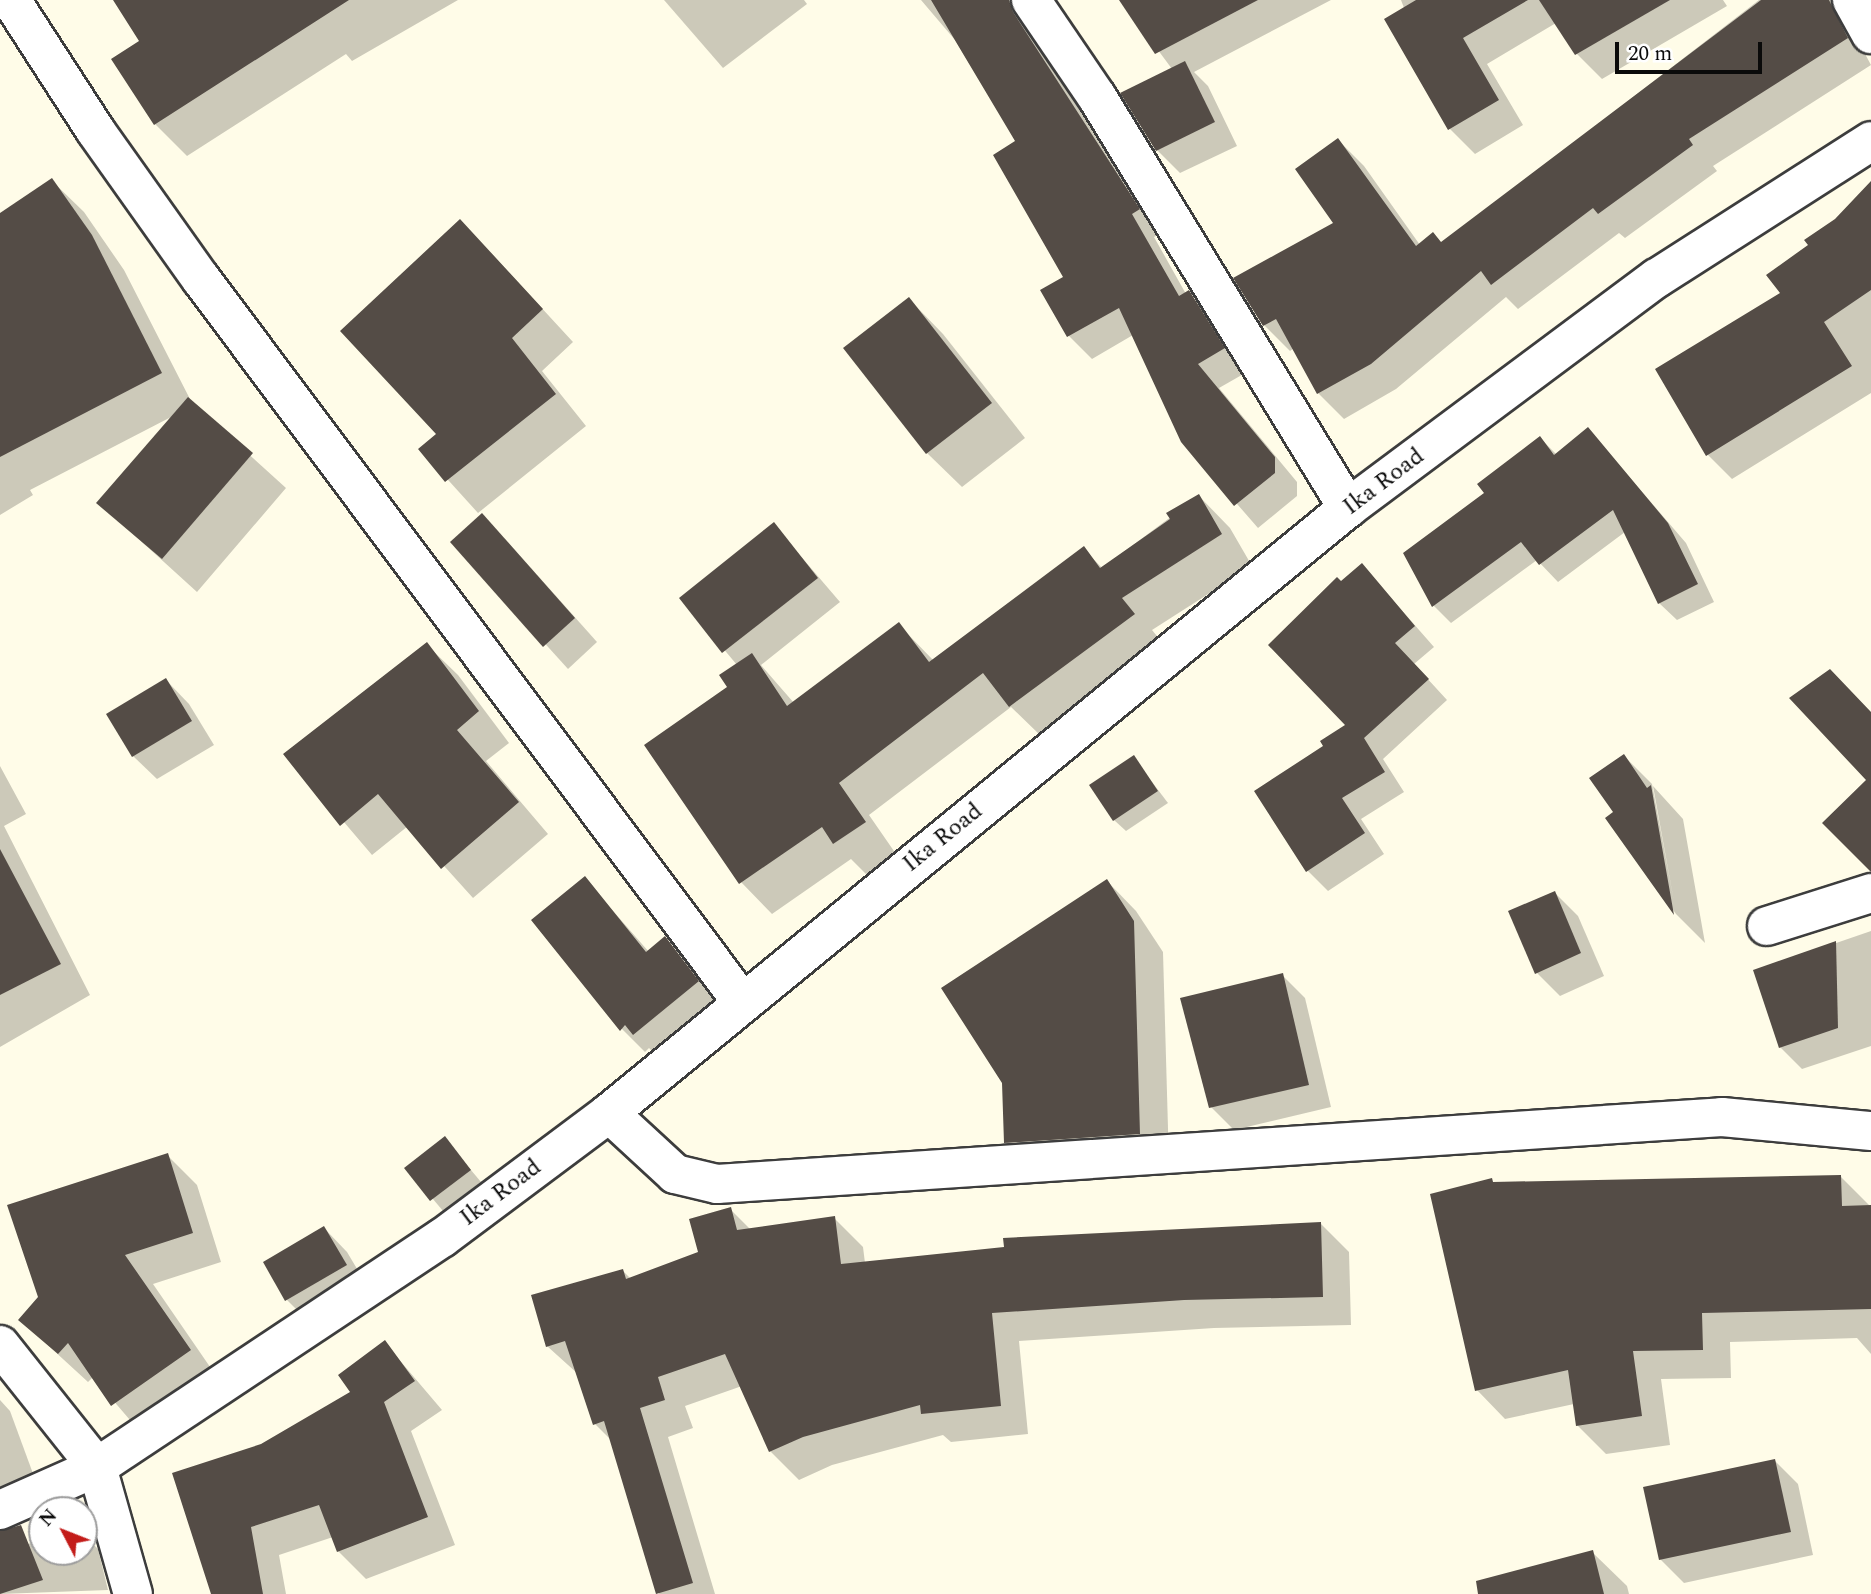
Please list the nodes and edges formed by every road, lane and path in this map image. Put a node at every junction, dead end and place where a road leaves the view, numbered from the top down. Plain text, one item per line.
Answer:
1 (10, 0) edge
2 (1031, 0) edge
3 (1852, 0) edge
4 (1871, 34) edge
5 (1871, 142) edge
6 (1348, 508) junction
7 (1871, 893) edge
8 (1767, 926) dead end
9 (742, 1002) junction
10 (609, 1113) junction
11 (1871, 1131) edge
12 (0, 1345) edge
13 (97, 1467) junction
14 (0, 1510) edge
15 (133, 1594) edge

1 - 9 street
2 - 6 street
3 - 4 street
5 - 6 street, Ika Road
6 - 9 street, Ika Road
7 - 8 street
9 - 10 street, Ika Road
10 - 11 street
10 - 13 street, Ika Road
12 - 13 street
13 - 14 street, Ika Road
13 - 15 street

